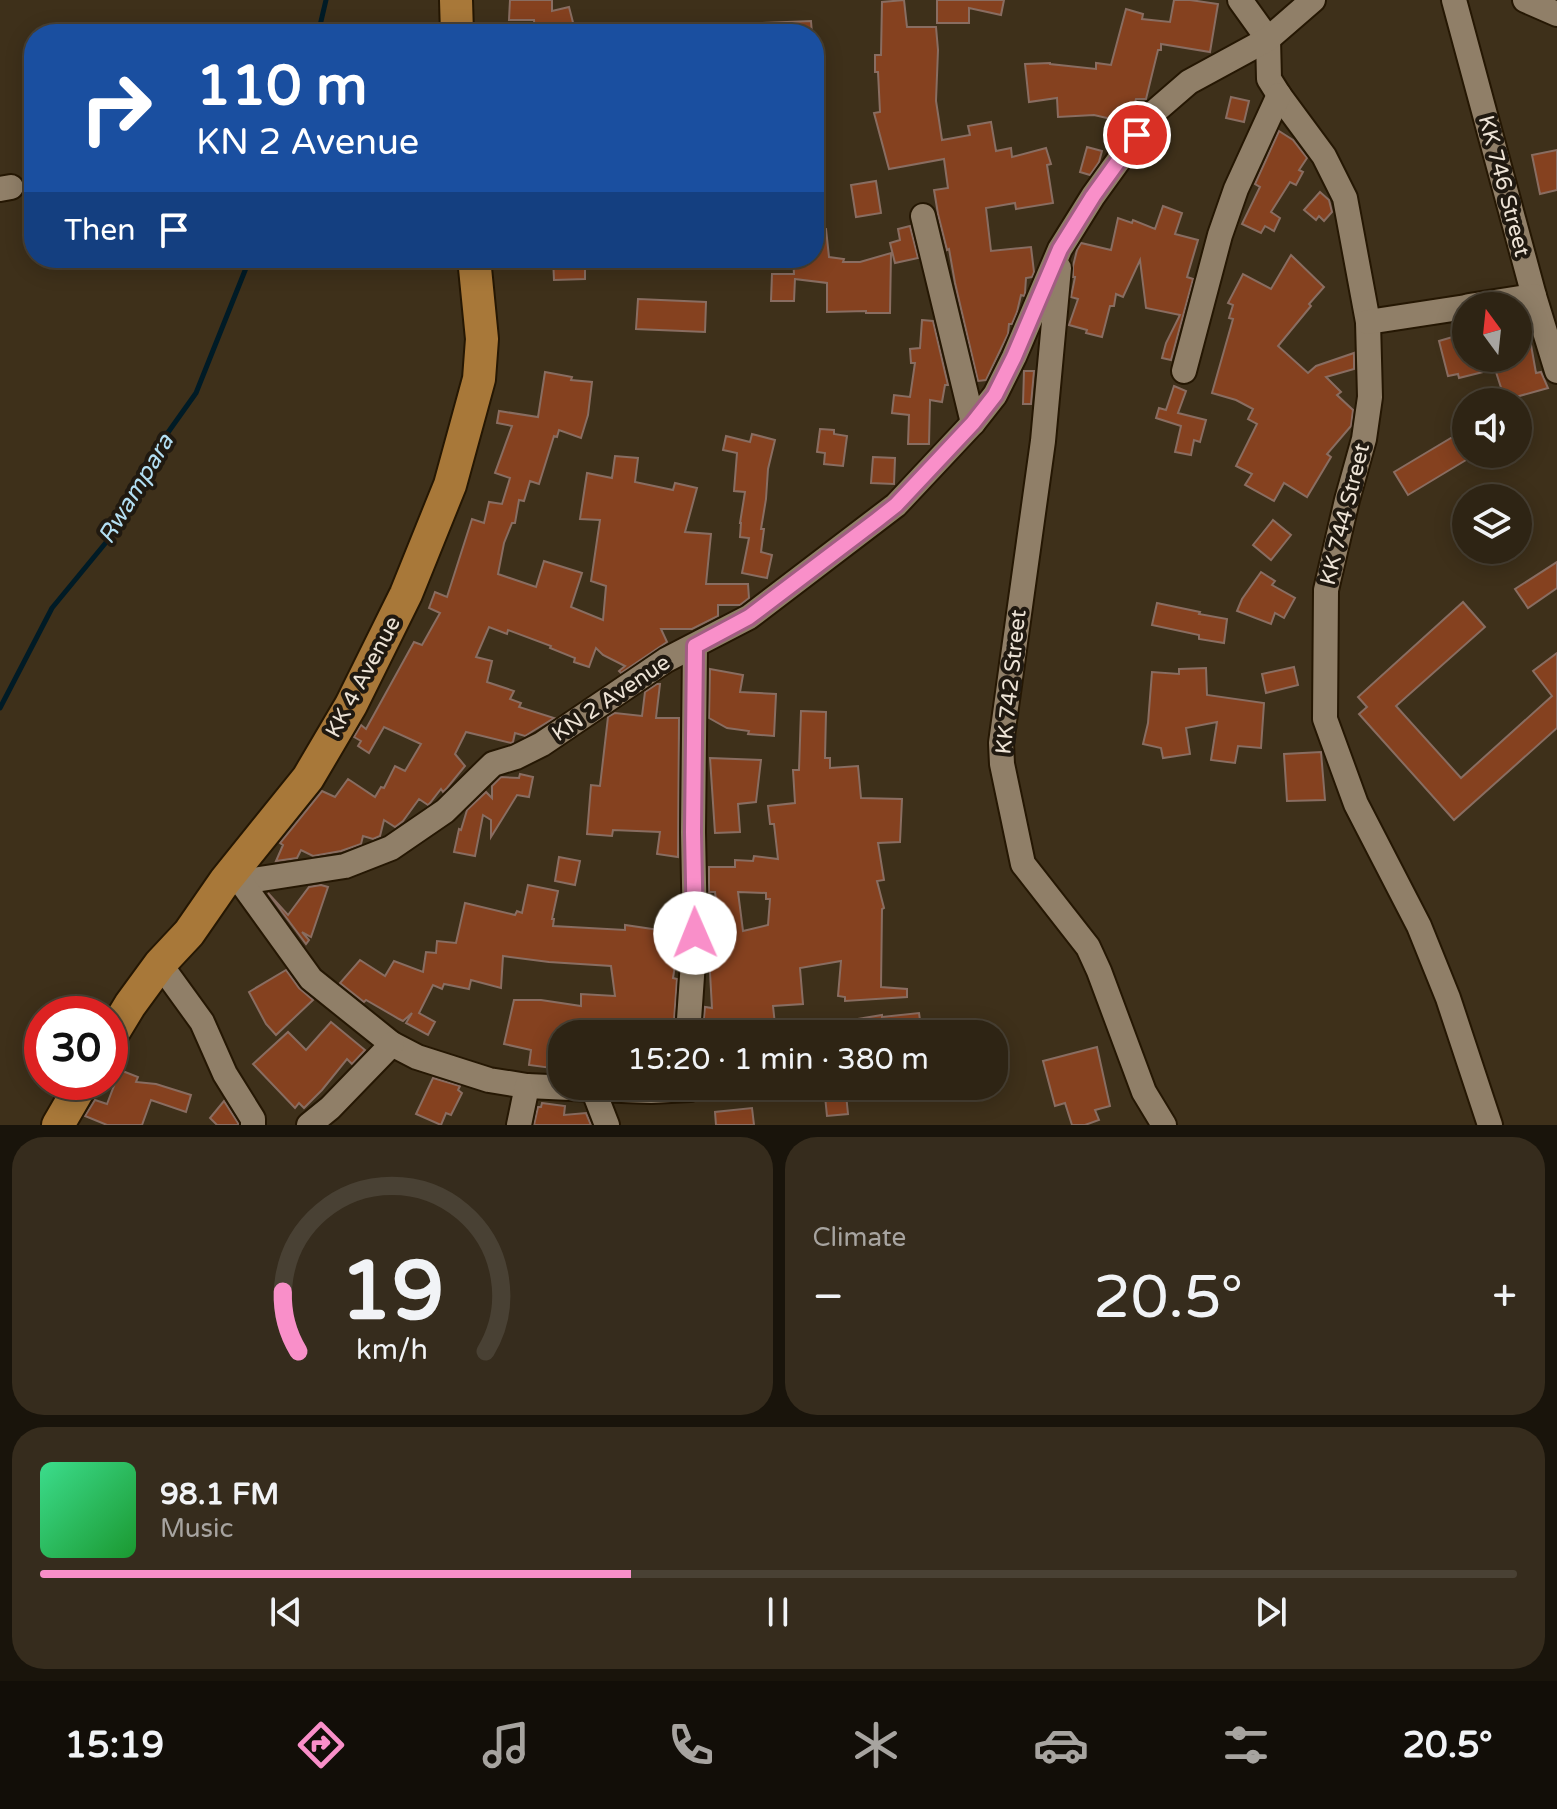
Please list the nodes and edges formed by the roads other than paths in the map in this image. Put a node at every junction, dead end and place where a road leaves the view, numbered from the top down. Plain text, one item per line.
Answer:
1 (456, 0) edge
2 (1240, 0) edge
3 (1312, 0) edge
4 (1454, 0) edge
5 (1525, 0) edge
6 (1557, 14) edge
7 (457, 24) edge
8 (1268, 39) junction
9 (1279, 95) junction
10 (923, 216) dead end
11 (1060, 249) junction
12 (475, 268) edge
13 (1534, 296) joint
14 (1452, 309) edge
15 (1368, 322) junction
16 (1553, 342) edge
17 (1184, 371) dead end
18 (1557, 371) edge
19 (973, 423) junction
20 (695, 646) junction
21 (233, 881) junction
22 (160, 964) junction
23 (128, 1008) edge
24 (689, 1020) edge
25 (392, 1044) junction
26 (527, 1086) junction
27 (548, 1087) edge
28 (73, 1100) edge
29 (597, 1100) edge
30 (58, 1125) edge
31 (253, 1125) edge
32 (309, 1125) edge
33 (519, 1125) edge
34 (607, 1125) edge
35 (1164, 1125) edge
36 (1490, 1125) edge

1 - 7 main road
2 - 8 street
3 - 8 street, KN 2 Avenue
4 - 13 street, KK 746 Street
5 - 6 street
8 - 9 street, KK 744 Street
8 - 11 street, KN 2 Avenue
9 - 15 street, KK 744 Street
9 - 17 street
10 - 19 street
11 - 19 street, KN 2 Avenue
11 - 35 street, KK 742 Street
12 - 21 main road, KK 4 Avenue
13 - 16 street, KK 746 Street
14 - 15 street
15 - 36 street, KK 744 Street
16 - 18 street, KK 746 Street
19 - 20 street, KN 2 Avenue
20 - 21 street, KN 2 Avenue
20 - 24 street
21 - 22 main road, KK 4 Avenue
21 - 25 street
22 - 23 main road, KK 4 Avenue
22 - 31 street
25 - 26 street
25 - 32 street
26 - 27 street
26 - 33 street
28 - 30 main road
29 - 34 street

